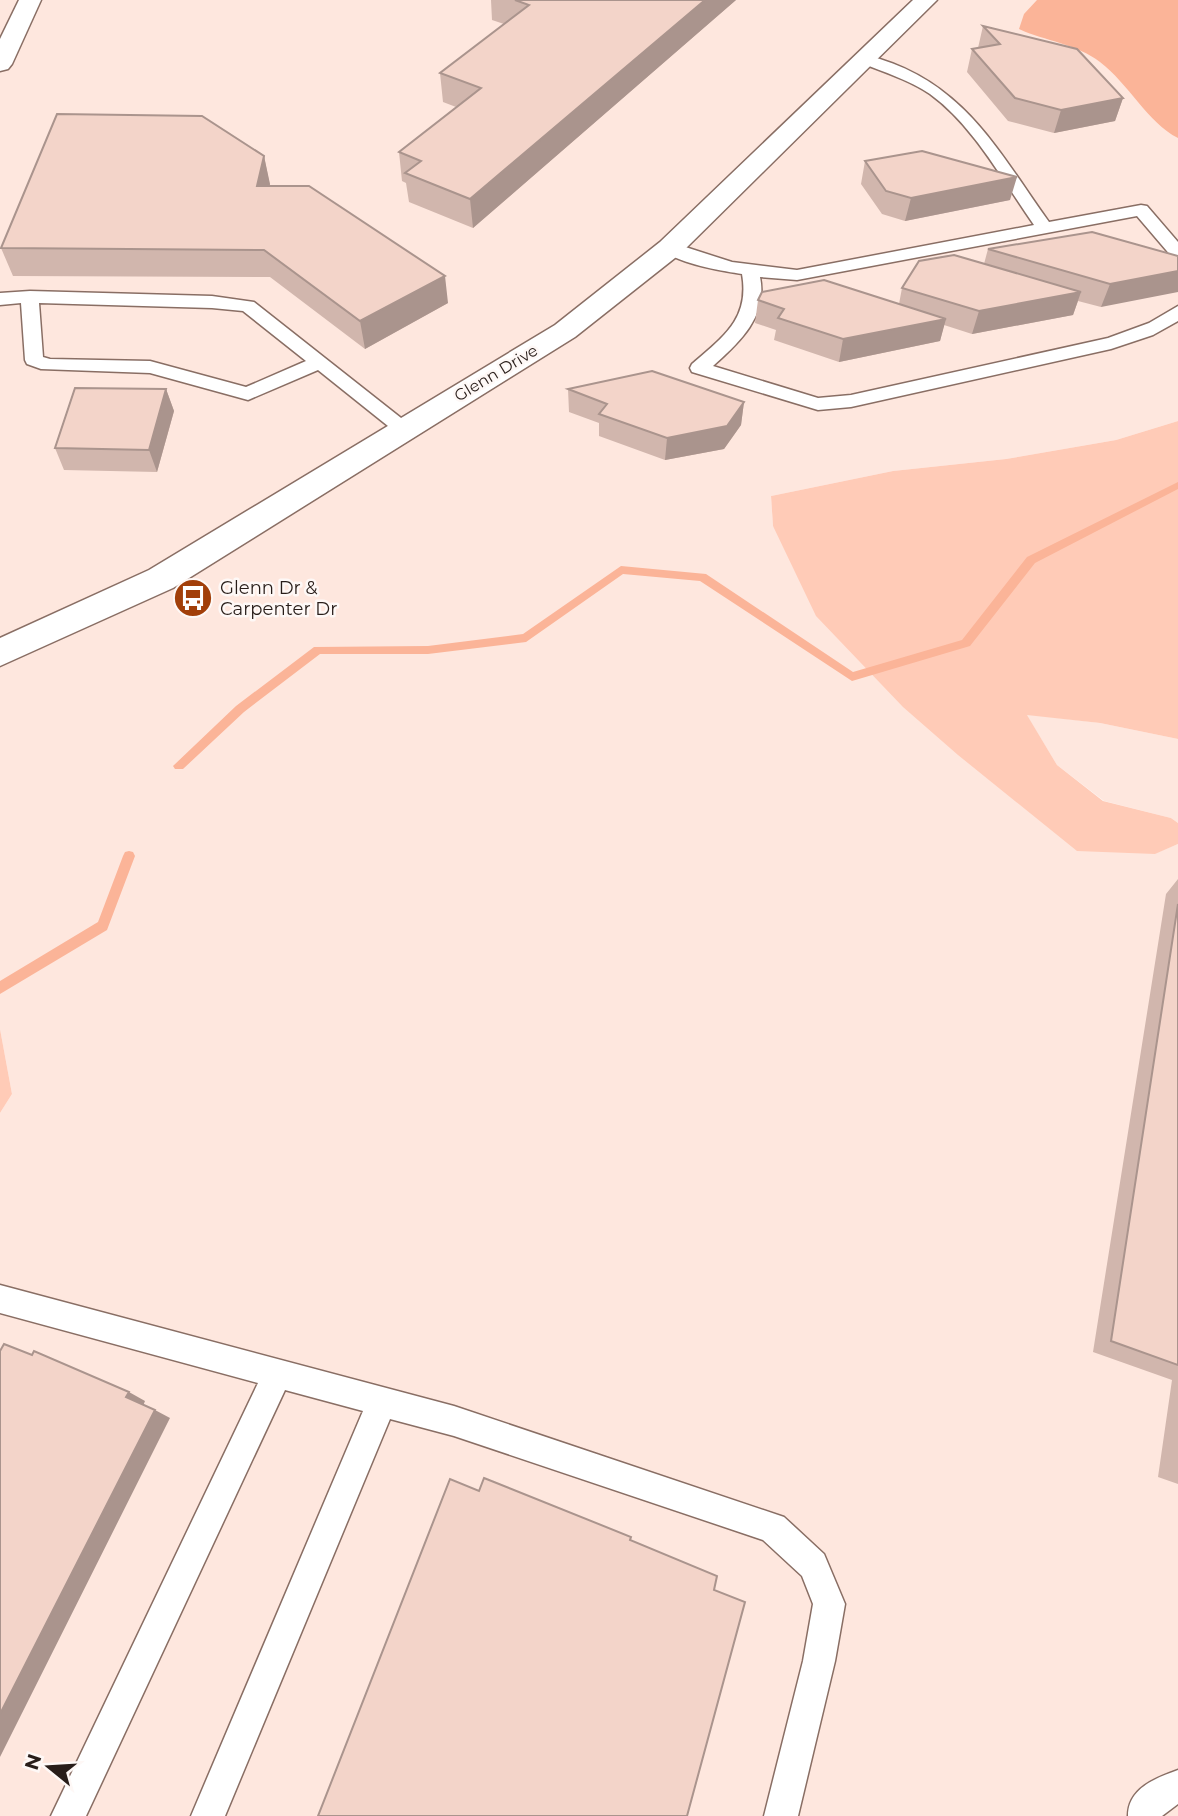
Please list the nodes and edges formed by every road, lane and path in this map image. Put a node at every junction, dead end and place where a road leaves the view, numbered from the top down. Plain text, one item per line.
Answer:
1 (30, 0) edge
2 (926, 0) edge
3 (866, 60) junction
4 (0, 64) edge
5 (1044, 228) junction
6 (670, 248) junction
7 (1178, 253) edge
8 (750, 272) junction
9 (30, 297) junction
10 (0, 299) edge
11 (1178, 312) edge
12 (320, 362) junction
13 (405, 429) junction
14 (3, 646) edge
15 (0, 1299) edge
16 (278, 1373) junction
17 (382, 1402) junction
18 (1178, 1787) edge
19 (68, 1816) edge
20 (208, 1816) edge
21 (780, 1816) edge
22 (1145, 1816) edge

1 - 4 street
2 - 3 street, Glenn Drive
3 - 5 lane
3 - 6 street, Glenn Drive
5 - 7 lane
5 - 8 lane
6 - 8 lane
6 - 13 street, Glenn Drive
8 - 11 lane
9 - 10 lane
9 - 12 lane
9 - 12 lane
12 - 13 lane
13 - 14 street, Glenn Drive
15 - 16 lane
16 - 17 lane
16 - 19 lane
17 - 20 lane
17 - 21 lane
18 - 22 lane

